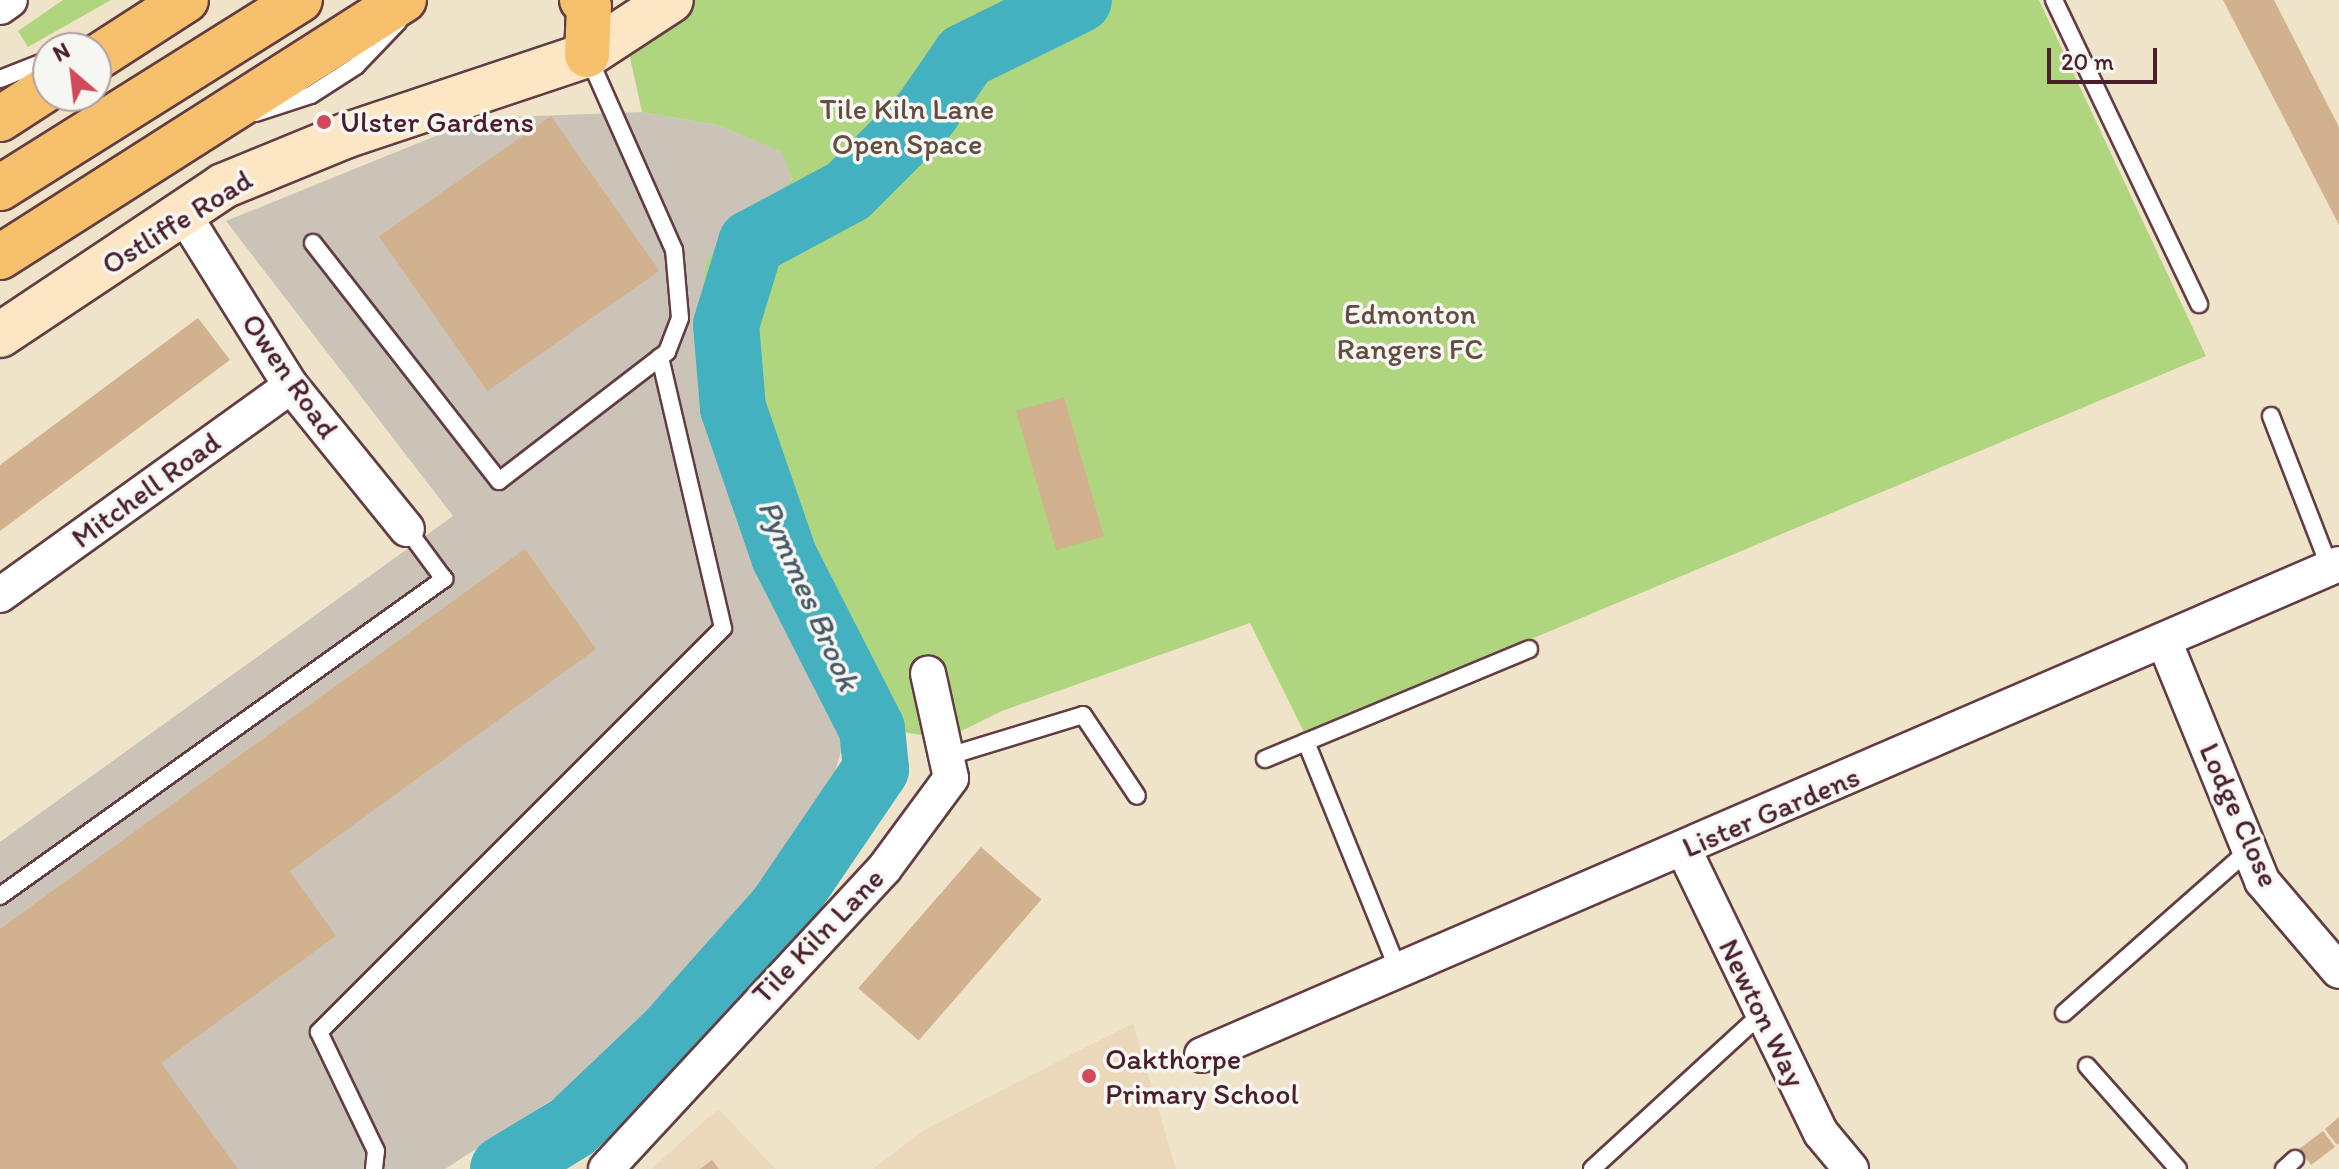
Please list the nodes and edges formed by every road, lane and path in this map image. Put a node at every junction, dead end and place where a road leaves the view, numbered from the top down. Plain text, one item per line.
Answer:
1 (10, 0) edge
2 (186, 0) edge
3 (300, 0) edge
4 (404, 0) edge
5 (416, 0) edge
6 (582, 0) edge
7 (671, 0) edge
8 (2054, 0) edge
9 (0, 7) edge
10 (112, 44) edge
11 (587, 55) junction
12 (32, 66) edge
13 (0, 79) edge
14 (32, 98) edge
15 (0, 119) edge
16 (204, 127) junction
17 (0, 188) edge
18 (184, 215) junction
19 (313, 243) dead end
20 (0, 257) edge
21 (2199, 304) dead end
22 (0, 335) edge
23 (660, 357) junction
24 (291, 386) junction
25 (2271, 416) dead end
26 (407, 529) joint
27 (2335, 566) edge
28 (0, 595) edge
29 (2165, 643) junction
30 (1529, 649) dead end
31 (928, 673) dead end
32 (1306, 742) junction
33 (949, 756) junction
34 (1265, 759) dead end
35 (1137, 796) dead end
36 (1684, 850) junction
37 (2249, 850) junction
38 (0, 896) edge
39 (2339, 971) edge
40 (1399, 972) junction
41 (2064, 1013) dead end
42 (1761, 1014) junction
43 (1202, 1055) dead end
44 (2087, 1066) dead end
45 (374, 1169) edge
46 (606, 1169) edge
47 (1592, 1169) edge
48 (1851, 1169) edge
49 (2178, 1169) edge

1 - 9 street
2 - 10 highway
3 - 17 highway
4 - 16 highway
5 - 16 lane
6 - 11 highway
7 - 11 street, Ostliffe Road
8 - 21 lane
11 - 18 street, Ostliffe Road
11 - 23 lane
12 - 13 lane
14 - 15 highway
16 - 20 highway
18 - 22 street, Ostliffe Road
18 - 24 street, Owen Road
19 - 23 lane
23 - 45 lane
24 - 26 street, Owen Road
24 - 28 street, Mitchell Road
25 - 27 lane
26 - 38 lane
27 - 29 street, Lister Gardens
29 - 36 street, Lister Gardens
29 - 37 street, Lodge Close
30 - 32 lane
31 - 33 street, Tile Kiln Lane
32 - 34 lane
32 - 40 lane
33 - 35 lane
33 - 46 street, Tile Kiln Lane
36 - 40 street, Lister Gardens
36 - 42 street, Newton Way
37 - 39 street, Lodge Close
37 - 41 lane
40 - 43 street, Lister Gardens
42 - 47 lane
42 - 48 street, Newton Way
44 - 49 lane

